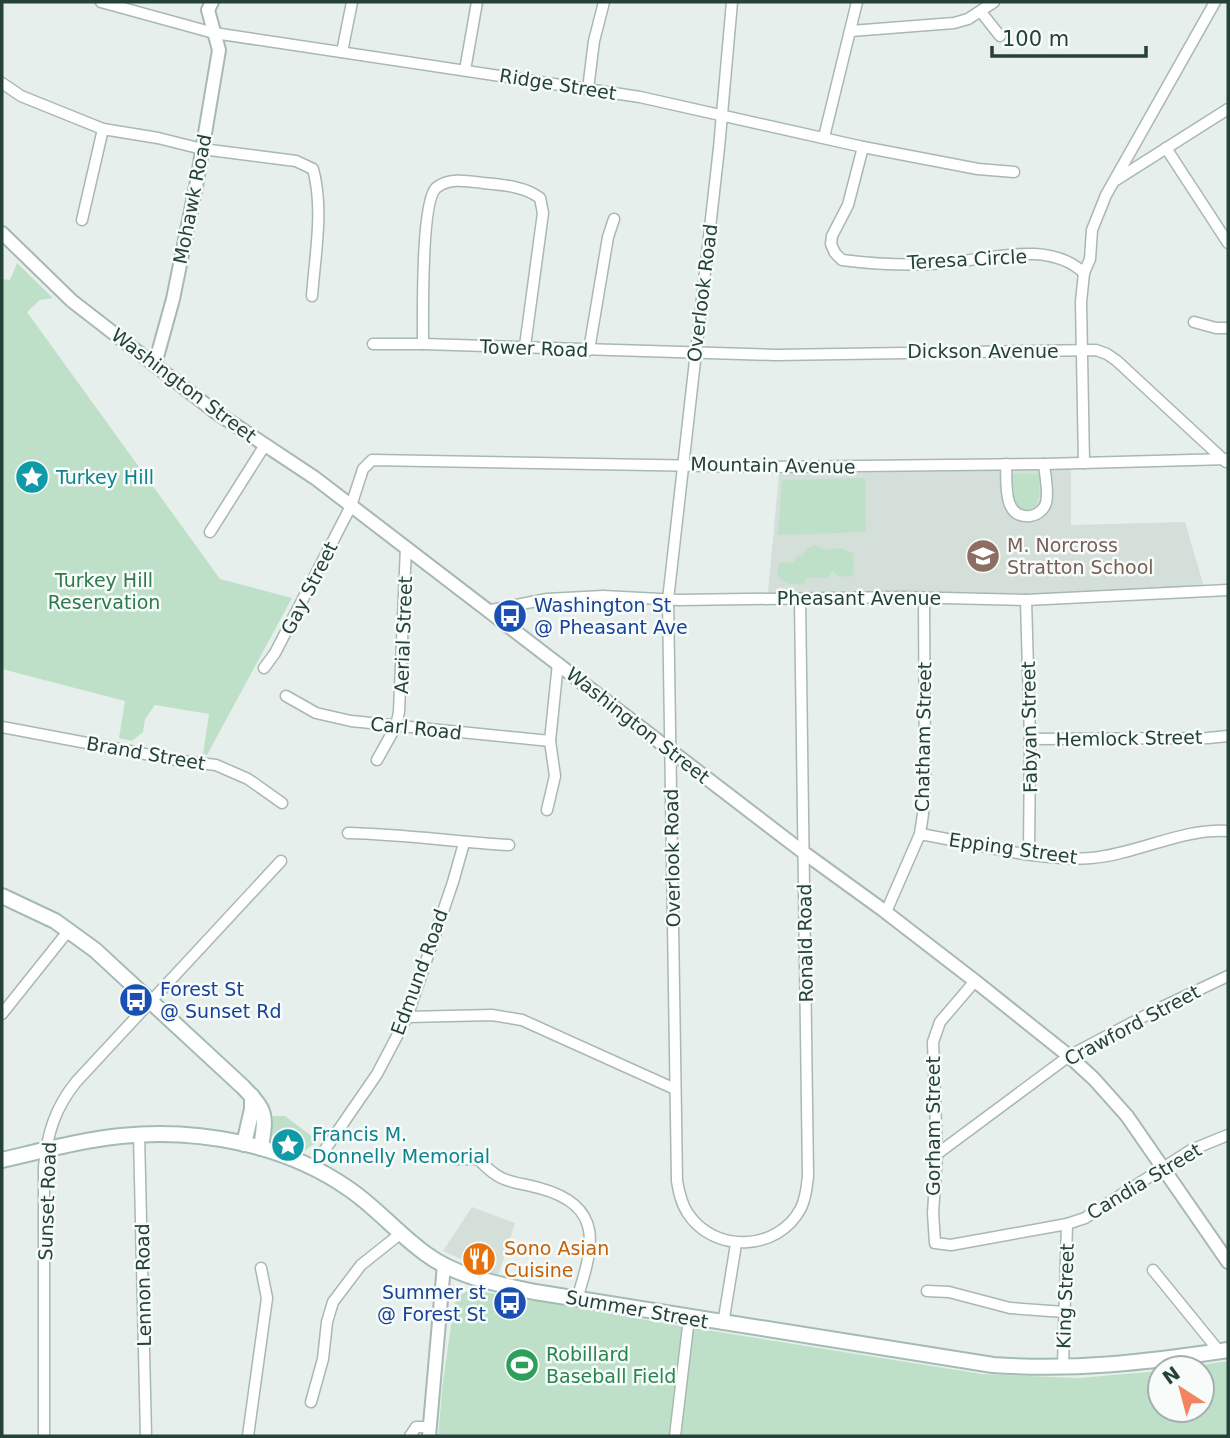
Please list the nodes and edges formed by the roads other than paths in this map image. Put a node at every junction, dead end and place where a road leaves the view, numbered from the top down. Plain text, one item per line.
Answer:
1 (101, 2) edge
2 (212, 2) edge
3 (352, 2) edge
4 (477, 2) edge
5 (604, 2) edge
6 (732, 2) edge
7 (857, 2) edge
8 (994, 2) edge
9 (1215, 2) edge
10 (981, 12) junction
11 (851, 31) junction
12 (214, 33) junction
13 (1000, 36) dead end
14 (342, 52) junction
15 (465, 70) junction
16 (2, 83) edge
17 (588, 89) junction
18 (1228, 109) edge
19 (723, 114) junction
20 (103, 129) junction
21 (824, 137) junction
22 (863, 147) junction
23 (1166, 148) junction
24 (202, 149) junction
25 (1014, 172) dead end
26 (1113, 183) junction
27 (614, 219) dead end
28 (82, 220) dead end
29 (2, 233) edge
30 (1228, 243) edge
31 (1084, 273) junction
32 (312, 296) dead end
33 (1194, 322) dead end
34 (1228, 328) edge
35 (373, 344) dead end
36 (423, 344) junction
37 (525, 346) junction
38 (589, 350) junction
39 (1083, 350) junction
40 (695, 353) junction
41 (155, 364) junction
42 (265, 445) junction
43 (1227, 461) edge
44 (1084, 463) junction
45 (683, 464) junction
46 (1006, 464) junction
47 (1044, 464) junction
48 (351, 506) junction
49 (210, 532) dead end
50 (406, 547) junction
51 (1228, 590) edge
52 (800, 598) junction
53 (924, 598) junction
54 (668, 600) junction
55 (1026, 600) junction
56 (491, 610) junction
57 (558, 663) junction
58 (264, 668) dead end
59 (286, 696) dead end
60 (396, 726) junction
61 (2, 727) edge
62 (1228, 736) edge
63 (1030, 739) junction
64 (550, 741) junction
65 (671, 751) junction
66 (377, 760) dead end
67 (282, 803) dead end
68 (547, 810) dead end
69 (1228, 831) edge
70 (348, 833) dead end
71 (920, 834) junction
72 (464, 843) junction
73 (509, 845) dead end
74 (803, 852) junction
75 (1029, 854) junction
76 (281, 861) dead end
77 (2, 897) edge
78 (886, 912) junction
79 (69, 930) junction
80 (1228, 976) edge
81 (975, 981) junction
82 (151, 1003) junction
83 (2, 1014) edge
84 (407, 1017) junction
85 (1069, 1056) junction
86 (675, 1089) junction
87 (252, 1097) junction
88 (139, 1135) junction
89 (1228, 1135) edge
90 (244, 1144) junction
91 (261, 1148) junction
92 (46, 1150) junction
93 (937, 1154) junction
94 (453, 1159) dead end
95 (2, 1160) edge
96 (313, 1167) junction
97 (1163, 1167) junction
98 (1067, 1224) junction
99 (400, 1234) junction
100 (935, 1243) joint
101 (736, 1244) junction
102 (1228, 1262) edge
103 (444, 1265) junction
104 (261, 1268) dead end
105 (1153, 1270) dead end
106 (927, 1291) dead end
107 (577, 1299) junction
108 (1064, 1312) junction
109 (689, 1318) junction
110 (723, 1324) junction
111 (1224, 1350) edge
112 (1063, 1367) junction
113 (311, 1402) dead end
114 (430, 1431) edge
115 (44, 1436) edge
116 (146, 1436) edge
117 (248, 1436) edge
118 (410, 1436) edge
119 (675, 1436) edge

1 - 12 street, Ridge Street
2 - 12 street, Mohawk Road
3 - 14 street
4 - 15 street
5 - 17 street
6 - 19 street, Overlook Road
7 - 11 street
8 - 10 street
9 - 26 street
10 - 11 street
10 - 13 street
11 - 21 street
12 - 14 street, Ridge Street
12 - 24 street, Mohawk Road
14 - 15 street, Ridge Street
15 - 17 street, Ridge Street
16 - 20 street
17 - 19 street, Ridge Street
18 - 23 street
19 - 21 street, Ridge Street
19 - 40 street, Overlook Road
20 - 24 street
20 - 28 street
21 - 22 street, Ridge Street
22 - 25 street, Ridge Street
22 - 31 street, Teresa Circle
23 - 26 street
23 - 30 street
24 - 32 street
24 - 41 street, Mohawk Road
26 - 31 street
27 - 38 street
29 - 41 street, Washington Street
31 - 39 street
33 - 34 street
35 - 36 street, Tower Road
36 - 37 street, Tower Road
36 - 37 street
37 - 38 street, Tower Road
38 - 40 street, Tower Road
39 - 40 street, Dickson Avenue
39 - 43 street, Dickson Avenue
39 - 44 street
40 - 45 street, Overlook Road
41 - 42 street, Washington Street
42 - 48 street, Washington Street
42 - 49 street
43 - 44 street, Mountain Avenue
44 - 47 street, Mountain Avenue
45 - 46 street, Mountain Avenue
45 - 48 street, Mountain Avenue
45 - 54 street, Overlook Road
46 - 47 street, Mountain Avenue
46 - 47 street
48 - 50 street, Washington Street
48 - 58 street, Gay Street
50 - 56 street, Washington Street
50 - 60 street, Aerial Street
51 - 55 street, Pheasant Avenue
52 - 53 street, Pheasant Avenue
52 - 54 street, Pheasant Avenue
52 - 74 street, Ronald Road
53 - 55 street, Pheasant Avenue
53 - 71 street, Chatham Street
54 - 56 street, Pheasant Avenue
54 - 65 street, Overlook Road
55 - 63 street, Fabyan Street
56 - 57 street, Washington Street
57 - 64 street
57 - 65 street, Washington Street
59 - 60 street, Carl Road
60 - 64 street, Carl Road
60 - 66 street, Aerial Street
61 - 67 street, Brand Street
62 - 63 street, Hemlock Street
63 - 75 street, Fabyan Street
64 - 68 street
65 - 74 street, Washington Street
65 - 86 street, Overlook Road
69 - 75 street, Epping Street
70 - 72 street
71 - 75 street, Epping Street
71 - 78 street, Chatham Street
72 - 73 street
72 - 84 street, Edmund Road
74 - 78 street, Washington Street
74 - 101 street, Ronald Road
76 - 82 street
77 - 79 main road
78 - 81 street, Washington Street
79 - 82 main road
79 - 83 street
80 - 85 street, Crawford Street
81 - 85 street, Washington Street
81 - 93 street, Gorham Street
82 - 87 main road
82 - 92 street, Sunset Road
84 - 86 street
84 - 96 street, Edmund Road
85 - 93 street, Crawford Street
85 - 97 street, Washington Street
86 - 101 street, Overlook Road
87 - 90 main road
87 - 91 main road
88 - 90 main road, Summer Street
88 - 92 main road, Summer Street
88 - 116 street, Lennon Road
89 - 97 street, Candia Street
90 - 91 main road, Summer Street
91 - 96 main road, Summer Street
92 - 95 main road, Summer Street
92 - 115 street, Sunset Road
93 - 100 street, Gorham Street
94 - 107 street
96 - 99 main road, Summer Street
97 - 98 street, Candia Street
97 - 102 street, Washington Street
98 - 100 street, Candia Street
98 - 108 street, King Street
99 - 103 main road, Summer Street
99 - 113 street
101 - 110 street
103 - 107 main road, Summer Street
103 - 114 street
104 - 117 street
105 - 111 street
106 - 108 street
107 - 109 main road, Summer Street
108 - 112 street, King Street
109 - 110 main road, Summer Street
109 - 119 street
110 - 112 main road, Summer Street
111 - 112 main road, Summer Street
114 - 118 street

